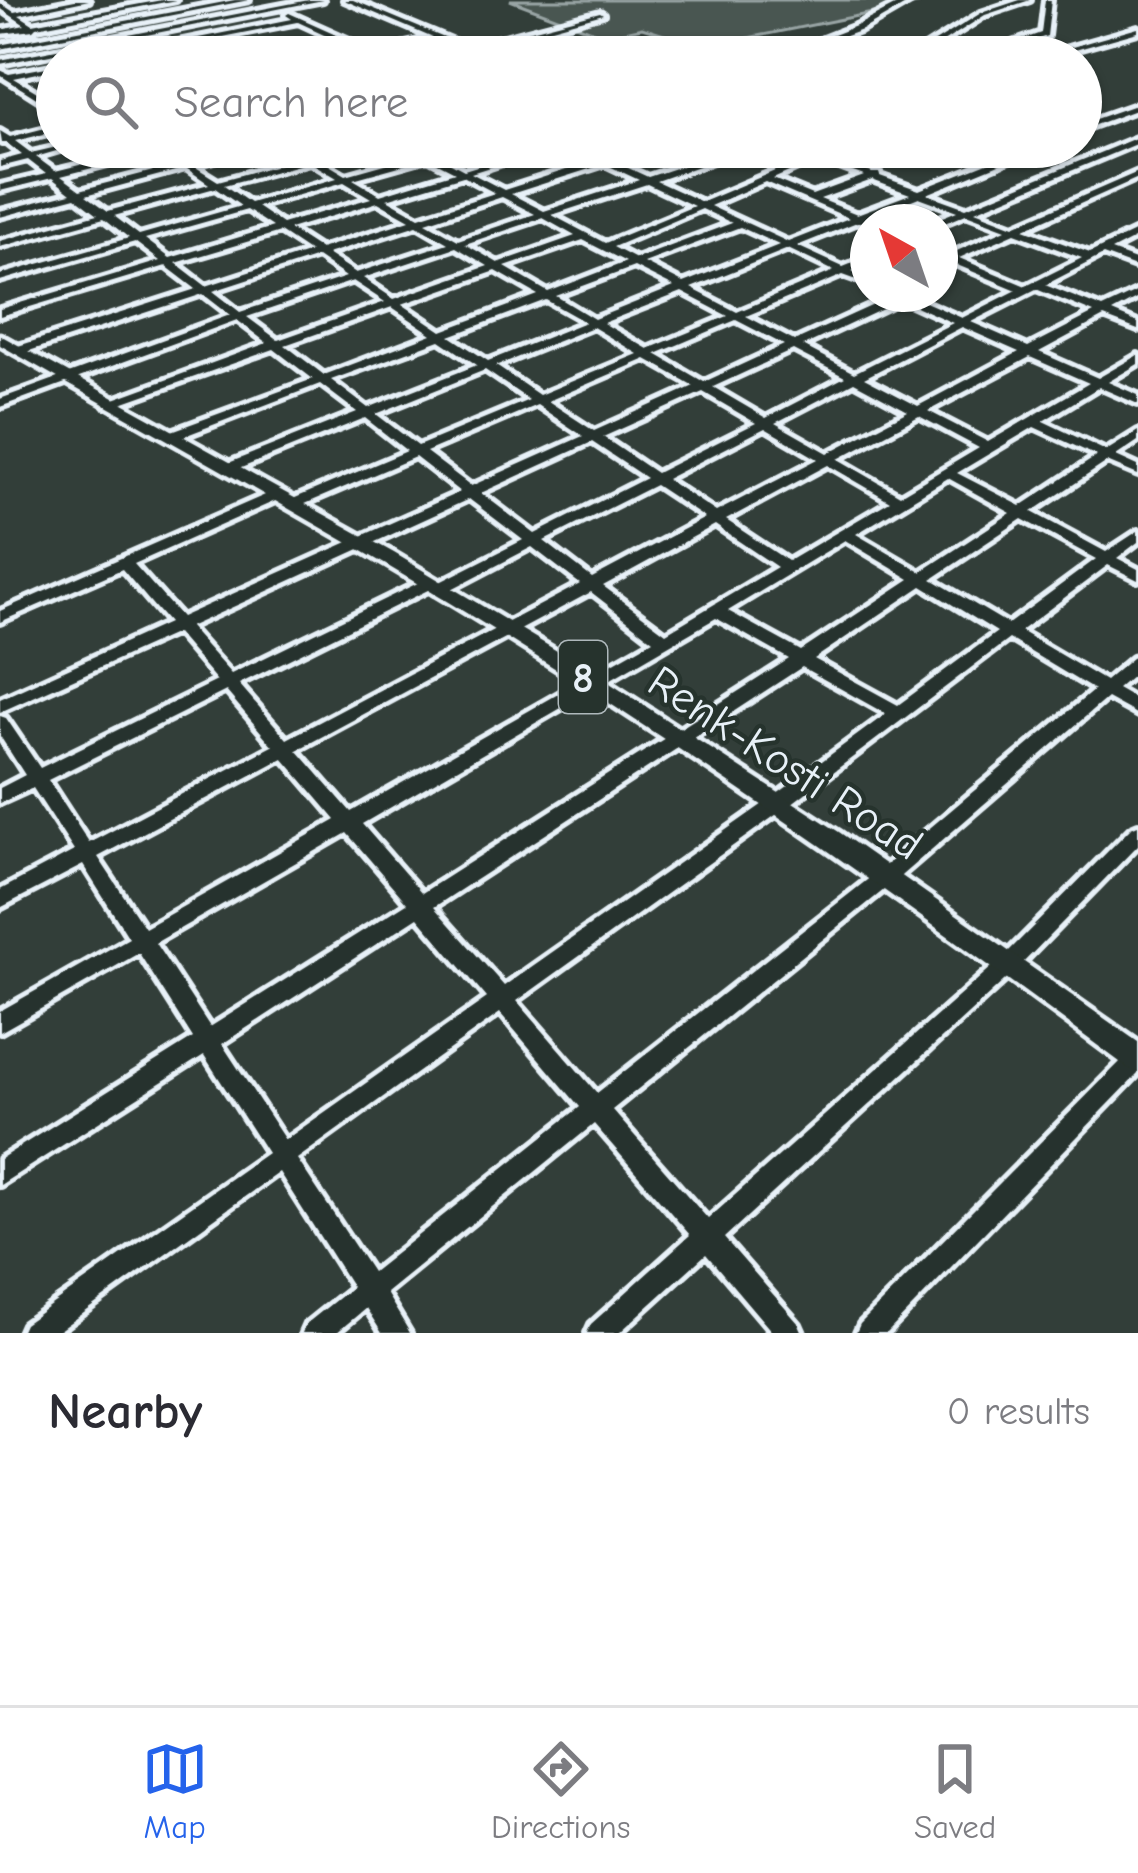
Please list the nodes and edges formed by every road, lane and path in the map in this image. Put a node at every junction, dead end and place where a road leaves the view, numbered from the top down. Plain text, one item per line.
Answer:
1 (19, 0) edge
2 (167, 0) edge
3 (251, 0) edge
4 (320, 0) edge
5 (347, 0) edge
6 (911, 0) edge
7 (1028, 0) edge
8 (1048, 0) edge
9 (78, 1) edge
10 (0, 4) edge
11 (275, 9) junction
12 (186, 11) junction
13 (16, 13) junction
14 (98, 14) junction
15 (600, 14) dead end
16 (0, 16) edge
17 (298, 20) junction
18 (207, 22) junction
19 (117, 25) junction
20 (814, 25) dead end
21 (32, 26) junction
22 (1138, 30) edge
23 (0, 32) edge
24 (229, 33) junction
25 (141, 35) junction
26 (46, 36) edge
27 (59, 36) edge
28 (136, 36) edge
29 (213, 36) edge
30 (334, 36) edge
31 (433, 36) edge
32 (520, 36) edge
33 (817, 36) edge
34 (834, 36) edge
35 (948, 36) edge
36 (1038, 36) edge
37 (36, 40) edge
38 (1102, 40) edge
39 (0, 47) edge
40 (36, 55) edge
41 (0, 62) edge
42 (36, 70) edge
43 (2, 76) edge
44 (36, 96) edge
45 (1138, 106) edge
46 (1109, 118) junction
47 (1102, 120) edge
48 (1124, 123) dead end
49 (36, 132) edge
50 (3, 139) edge
51 (1138, 140) edge
52 (36, 154) edge
53 (1102, 155) edge
54 (30, 156) junction
55 (36, 160) edge
56 (0, 164) edge
57 (49, 168) edge
58 (82, 168) edge
59 (180, 168) edge
60 (191, 168) edge
61 (278, 168) edge
62 (327, 168) edge
63 (380, 168) edge
64 (455, 168) edge
65 (480, 168) edge
66 (580, 168) edge
67 (622, 168) edge
68 (684, 168) edge
69 (791, 168) edge
70 (855, 168) edge
71 (984, 168) edge
72 (1070, 168) edge
73 (464, 173) junction
74 (59, 174) junction
75 (876, 175) junction
76 (1138, 175) edge
77 (345, 178) junction
78 (762, 178) junction
79 (648, 180) junction
80 (216, 185) junction
81 (0, 188) edge
82 (83, 192) junction
83 (924, 192) junction
84 (502, 193) junction
85 (379, 199) junction
86 (811, 199) junction
87 (699, 204) junction
88 (897, 204) edge
89 (248, 206) junction
90 (969, 210) junction
91 (0, 214) edge
92 (110, 214) junction
93 (542, 214) junction
94 (958, 214) edge
95 (850, 215) edge
96 (416, 220) junction
97 (741, 223) junction
98 (850, 224) edge
99 (280, 228) junction
100 (1016, 228) junction
101 (1138, 233) edge
102 (584, 236) junction
103 (140, 237) junction
104 (454, 243) junction
105 (0, 244) edge
106 (788, 245) junction
107 (605, 247) junction
108 (317, 252) junction
109 (958, 252) edge
110 (1096, 254) junction
111 (171, 260) junction
112 (633, 262) junction
113 (958, 263) edge
114 (1138, 265) edge
115 (496, 267) junction
116 (850, 268) edge
117 (843, 271) junction
118 (850, 274) edge
119 (354, 277) junction
120 (0, 278) edge
121 (680, 286) junction
122 (206, 287) junction
123 (1031, 287) junction
124 (542, 295) junction
125 (1138, 295) edge
126 (393, 303) junction
127 (864, 312) edge
128 (939, 312) edge
129 (0, 313) edge
130 (1104, 313) junction
131 (242, 314) junction
132 (735, 316) junction
133 (588, 322) junction
134 (962, 322) junction
135 (1138, 327) edge
136 (438, 333) junction
137 (279, 343) junction
138 (792, 346) junction
139 (8, 347) edge
140 (1030, 352) junction
141 (644, 354) junction
142 (1138, 359) edge
143 (484, 364) junction
144 (322, 377) junction
145 (852, 378) junction
146 (68, 379) junction
147 (1100, 383) junction
148 (700, 387) junction
149 (538, 399) junction
150 (1138, 400) edge
151 (0, 403) edge
152 (110, 403) junction
153 (367, 411) junction
154 (920, 412) junction
155 (764, 422) junction
156 (1035, 422) junction
157 (174, 435) junction
158 (592, 435) junction
159 (1138, 435) edge
160 (989, 448) junction
161 (418, 449) junction
162 (1107, 456) junction
163 (830, 461) junction
164 (231, 467) junction
165 (1138, 471) edge
166 (949, 472) junction
167 (654, 478) junction
168 (470, 490) junction
169 (285, 499) junction
170 (900, 501) junction
171 (1022, 513) junction
172 (718, 520) junction
173 (846, 534) junction
174 (1138, 535) edge
175 (533, 539) junction
176 (356, 542) junction
177 (1106, 558) junction
178 (124, 562) junction
179 (789, 568) junction
180 (1138, 575) edge
181 (922, 580) junction
182 (434, 586) junction
183 (593, 586) junction
184 (716, 610) junction
185 (0, 617) edge
186 (174, 623) junction
187 (512, 631) junction
188 (1007, 631) junction
189 (665, 641) junction
190 (802, 659) junction
191 (1138, 662) edge
192 (227, 685) junction
193 (596, 685) junction
194 (1105, 689) junction
195 (0, 706) edge
196 (1138, 709) edge
197 (896, 712) junction
198 (0, 722) edge
199 (682, 738) junction
200 (284, 749) junction
201 (36, 778) junction
202 (0, 796) edge
203 (780, 802) junction
204 (344, 822) junction
205 (1138, 832) edge
206 (85, 855) junction
207 (888, 875) junction
208 (0, 900) edge
209 (420, 904) junction
210 (139, 940) junction
211 (1009, 964) junction
212 (502, 999) junction
213 (0, 1022) edge
214 (204, 1040) junction
215 (1138, 1059) edge
216 (597, 1108) junction
217 (280, 1156) junction
218 (0, 1173) edge
219 (706, 1234) junction
220 (368, 1290) junction
221 (34, 1333) edge
222 (315, 1333) edge
223 (397, 1333) edge
224 (600, 1333) edge
225 (790, 1333) edge
226 (869, 1333) edge

1 - 10 street
2 - 12 street
2 - 14 street
3 - 11 street
3 - 12 street
4 - 11 street
5 - 31 street
6 - 34 street
7 - 35 street
8 - 36 street
9 - 13 street
9 - 14 street
10 - 13 street
11 - 17 street
11 - 18 street
12 - 18 street
12 - 19 street
13 - 16 street
13 - 21 street
14 - 19 street
14 - 21 street
15 - 32 street
17 - 24 street
17 - 30 street
18 - 24 street
18 - 25 street
19 - 25 street
19 - 27 street
20 - 33 street
21 - 23 street
21 - 26 street
22 - 38 street
24 - 29 street
25 - 28 street
37 - 39 street
40 - 41 street
42 - 43 street
43 - 44 street
45 - 46 street
46 - 47 street
46 - 48 street
49 - 50 street
50 - 54 street
51 - 53 street
52 - 54 street
54 - 55 street
54 - 56 street
57 - 74 street
58 - 74 street
59 - 82 street
60 - 80 street
61 - 80 street
62 - 77 street
63 - 77 street
64 - 73 street
65 - 73 street
66 - 84 street
67 - 79 street
68 - 79 street
69 - 78 street
70 - 75 street
71 - 83 street
72 - 90 street
73 - 84 street
73 - 85 street
74 - 81 street
74 - 82 street
75 - 83 street
75 - 86 street
76 - 100 street
77 - 85 street
77 - 89 street
78 - 86 street
78 - 87 street
79 - 87 street
79 - 93 street
80 - 89 street
80 - 92 street
82 - 91 street
82 - 92 street
83 - 88 street
83 - 90 street
84 - 93 street
84 - 96 street
85 - 96 street
85 - 99 street
86 - 95 street
87 - 97 street
87 - 107 street
89 - 99 street
89 - 103 street
90 - 94 street
90 - 100 street
92 - 103 street
92 - 105 street
93 - 102 street
93 - 104 street
96 - 104 street
96 - 108 street
97 - 106 street
97 - 112 street
98 - 106 street
99 - 108 street
99 - 111 street
100 - 109 street
100 - 110 street
101 - 110 street
102 - 107 street
102 - 115 street
103 - 111 street
103 - 120 street
104 - 115 street
104 - 119 street
106 - 117 street
106 - 121 street
107 - 112 street
108 - 119 street
108 - 122 street
110 - 114 street
110 - 123 street
111 - 122 street
111 - 129 street
112 - 121 street
112 - 124 street
113 - 123 street
115 - 124 street
115 - 126 street
116 - 117 street
117 - 118 street
117 - 132 street
119 - 126 street
119 - 131 street
121 - 132 street
121 - 133 street
122 - 131 street
122 - 139 street
123 - 130 street
123 - 134 street
124 - 133 street
124 - 136 street
125 - 130 street
126 - 136 street
126 - 137 street
127 - 138 street
128 - 134 street
130 - 135 street
130 - 140 street
131 - 137 street
131 - 146 street
132 - 138 street
132 - 141 street
133 - 141 street
133 - 143 street
134 - 140 street
134 - 145 street
136 - 143 street
136 - 144 street
137 - 144 street
137 - 152 street
138 - 145 street
138 - 148 street
139 - 146 main road, Renk-Kosti Road / 8
140 - 147 street
140 - 154 street
141 - 148 street
141 - 149 street
142 - 147 street
143 - 149 street
143 - 153 street
144 - 153 street
144 - 157 street
145 - 154 street
145 - 155 street
146 - 151 street
146 - 152 main road, Renk-Kosti Road / 8
147 - 150 street
147 - 156 street
148 - 155 street
148 - 158 street
149 - 158 street
149 - 161 street
152 - 157 main road, Renk-Kosti Road / 8
153 - 161 street
153 - 164 street
154 - 160 street
154 - 163 street
155 - 163 street
155 - 167 street
156 - 160 street
156 - 162 street
157 - 164 main road, Renk-Kosti Road / 8
158 - 167 street
158 - 168 street
159 - 162 street
160 - 166 street
161 - 168 street
161 - 169 street
162 - 165 street
162 - 171 street
163 - 170 street
163 - 172 street
164 - 169 main road, Renk-Kosti Road / 8
166 - 170 street
166 - 171 street
167 - 172 street
167 - 175 street
168 - 175 street
168 - 176 street
169 - 176 main road, Renk-Kosti Road / 8
169 - 178 street
170 - 173 street
171 - 177 street
171 - 181 street
172 - 179 street
172 - 183 street
173 - 179 street
173 - 181 street
174 - 177 street
175 - 182 street
175 - 183 street
176 - 182 main road, Renk-Kosti Road / 8
176 - 186 street
177 - 180 street
177 - 188 street
178 - 185 street
178 - 186 street
179 - 184 street
181 - 188 street
181 - 190 street
182 - 187 main road, Renk-Kosti Road / 8
182 - 192 street
183 - 187 street
183 - 189 street
184 - 189 street
184 - 190 street
186 - 192 street
186 - 195 street
187 - 193 main road, Renk-Kosti Road / 8
187 - 200 street
188 - 194 street
188 - 197 street
189 - 193 street
190 - 197 street
190 - 199 street
191 - 194 street
192 - 200 street
192 - 201 street
193 - 199 main road, Renk-Kosti Road / 8
193 - 204 street
194 - 196 street
194 - 207 street
197 - 203 street
198 - 201 street
199 - 203 main road, Renk-Kosti Road / 8
199 - 209 street
200 - 204 street
200 - 206 street
201 - 202 street
201 - 206 street
203 - 207 main road, Renk-Kosti Road / 8
203 - 212 street
204 - 209 street
204 - 210 street
205 - 211 street
206 - 208 street
206 - 210 street
207 - 211 main road, Renk-Kosti Road / 8
207 - 216 street
209 - 212 street
209 - 214 street
210 - 213 street
210 - 214 street
211 - 215 main road, Renk-Kosti Road / 8
211 - 219 street
212 - 216 street
212 - 217 street
214 - 217 street
214 - 218 street
215 - 226 street
216 - 219 street
216 - 220 street
217 - 220 street
217 - 221 street
219 - 224 street
219 - 225 street
220 - 222 street
220 - 223 street

